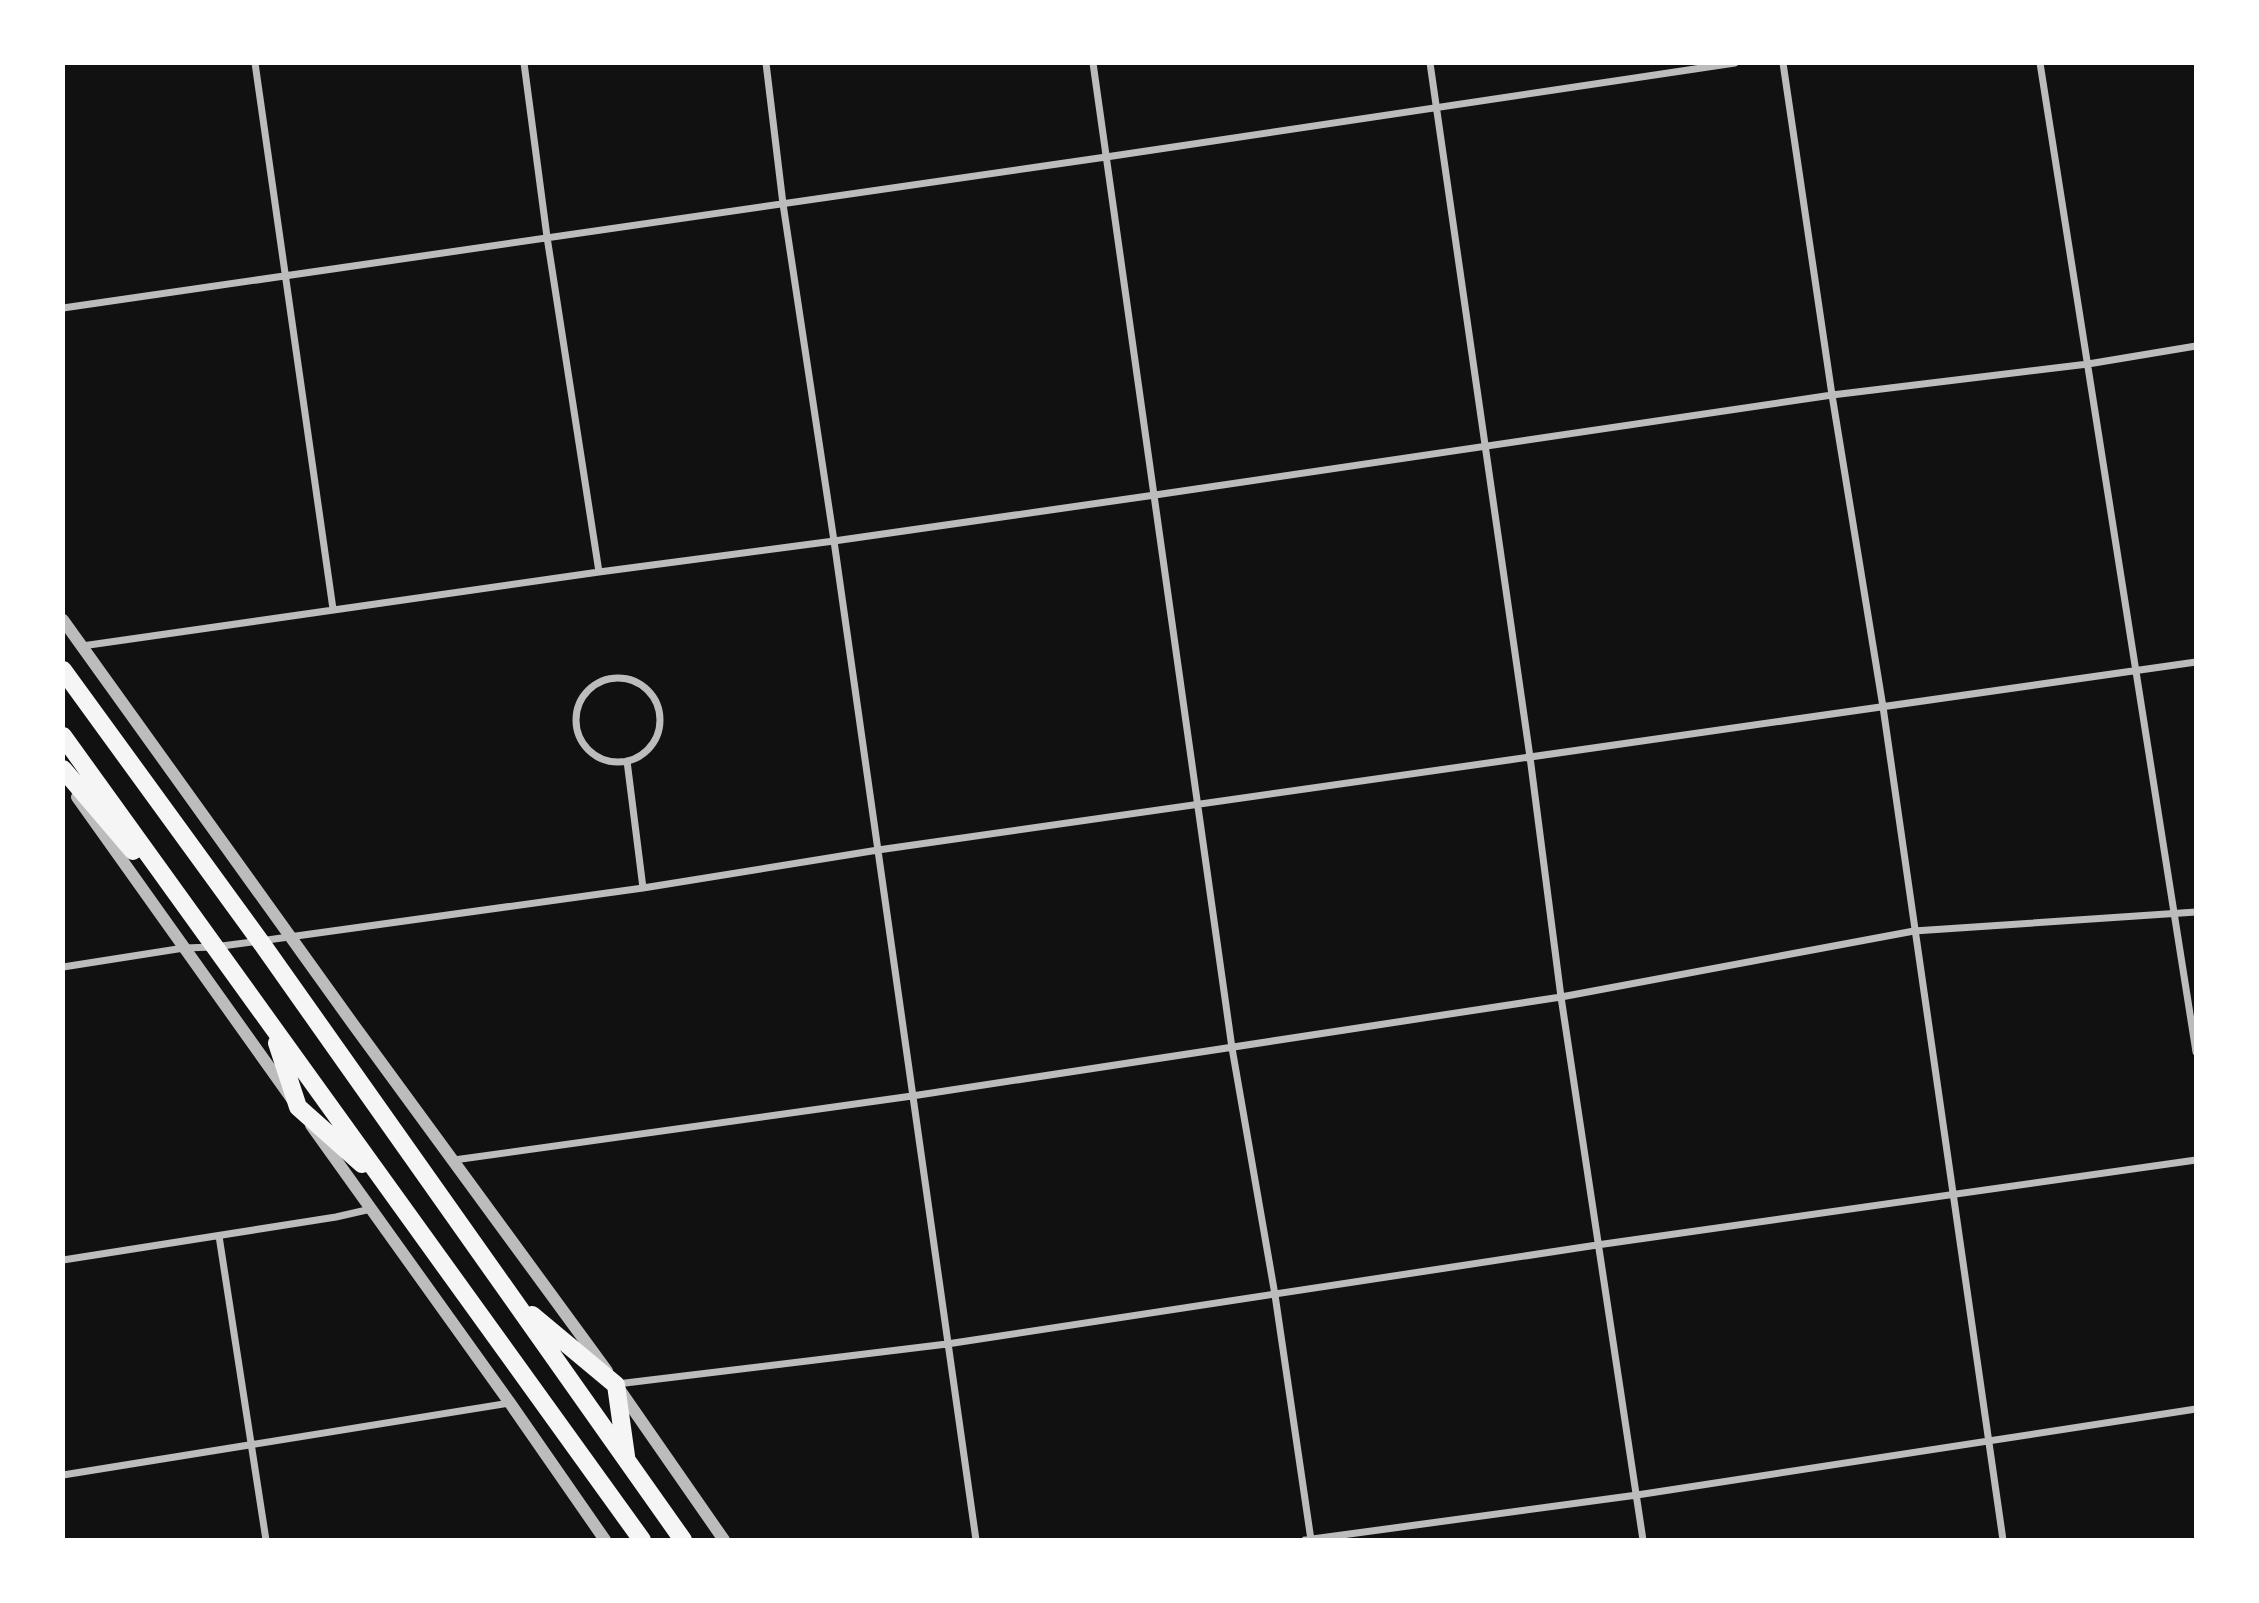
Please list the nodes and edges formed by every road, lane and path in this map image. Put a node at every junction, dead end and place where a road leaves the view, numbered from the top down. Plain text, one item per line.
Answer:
1 (255, 63) edge
2 (524, 63) edge
3 (766, 63) edge
4 (1093, 63) edge
5 (1430, 63) edge
6 (1735, 63) edge
7 (1783, 63) edge
8 (2040, 63) edge
9 (1436, 107) junction
10 (1106, 157) junction
11 (783, 204) junction
12 (547, 237) junction
13 (286, 275) junction
14 (63, 308) edge
15 (2196, 346) edge
16 (2088, 364) junction
17 (1832, 395) junction
18 (1486, 446) junction
19 (1155, 495) junction
20 (834, 541) junction
21 (598, 572) junction
22 (332, 609) junction
23 (63, 620) edge
24 (82, 646) junction
25 (2196, 662) edge
26 (63, 670) edge
27 (2134, 671) junction
28 (1883, 707) junction
29 (63, 736) edge
30 (1530, 757) junction
31 (627, 761) junction
32 (63, 769) edge
33 (63, 777) edge
34 (1196, 804) junction
35 (878, 850) junction
36 (643, 888) junction
37 (2196, 912) edge
38 (2174, 914) junction
39 (1914, 931) junction
40 (290, 936) junction
41 (260, 941) junction
42 (215, 947) junction
43 (184, 948) junction
44 (63, 967) edge
45 (1562, 997) junction
46 (272, 1026) junction
47 (1232, 1048) junction
48 (2196, 1052) edge
49 (912, 1096) junction
50 (298, 1107) junction
51 (2196, 1160) edge
52 (453, 1161) junction
53 (387, 1186) junction
54 (1953, 1195) junction
55 (371, 1209) junction
56 (219, 1236) junction
57 (1597, 1245) junction
58 (63, 1259) edge
59 (1275, 1295) junction
60 (512, 1299) junction
61 (947, 1344) junction
62 (616, 1385) junction
63 (510, 1403) junction
64 (2196, 1409) edge
65 (1989, 1441) junction
66 (251, 1444) junction
67 (626, 1460) junction
68 (63, 1475) edge
69 (1637, 1495) junction
70 (266, 1540) edge
71 (605, 1540) edge
72 (642, 1540) edge
73 (683, 1540) edge
74 (724, 1540) edge
75 (976, 1540) edge
76 (1305, 1540) edge
77 (1311, 1540) edge
78 (1643, 1540) edge
79 (2003, 1540) edge

1 - 13 street
2 - 12 street
3 - 11 street
4 - 10 street
5 - 9 street
6 - 9 street
7 - 17 street
8 - 16 street
9 - 10 street
9 - 18 street
10 - 11 street
10 - 19 street
11 - 12 street
11 - 20 street
12 - 13 street
12 - 21 street
13 - 14 street
13 - 22 street
15 - 16 street
16 - 17 street
16 - 27 street
17 - 18 street
17 - 28 street
18 - 19 street
18 - 30 street
19 - 20 street
19 - 34 street
20 - 21 street
20 - 35 street
21 - 22 street
22 - 24 street
23 - 24 street
24 - 40 street
25 - 27 street
26 - 41 main road
27 - 28 street
27 - 38 street
28 - 30 street
28 - 39 street
29 - 42 main road
30 - 34 street
30 - 45 street
31 - 31 street
31 - 36 street
32 - 42 main road
33 - 43 street
34 - 35 street
34 - 47 street
35 - 36 street
35 - 49 street
36 - 40 street
37 - 38 street
38 - 39 street
38 - 48 street
39 - 45 street
39 - 54 street
40 - 41 street
40 - 52 street
41 - 42 street
41 - 60 main road
42 - 43 street
42 - 46 main road
43 - 44 street
43 - 50 street
45 - 47 street
45 - 57 street
46 - 50 main road
46 - 53 main road
47 - 49 street
47 - 59 street
49 - 52 street
49 - 61 street
50 - 53 main road
50 - 55 street
51 - 54 street
52 - 62 street
53 - 72 main road
54 - 57 street
54 - 65 street
55 - 56 street
55 - 63 street
56 - 58 street
56 - 66 street
57 - 59 street
57 - 69 street
59 - 61 street
59 - 77 street
60 - 62 main road
60 - 67 main road
61 - 62 street
61 - 75 street
62 - 67 main road
62 - 74 street
63 - 66 street
63 - 71 street
64 - 65 street
65 - 69 street
65 - 79 street
66 - 68 street
66 - 70 street
67 - 73 main road
69 - 77 street
69 - 78 street
76 - 77 street

